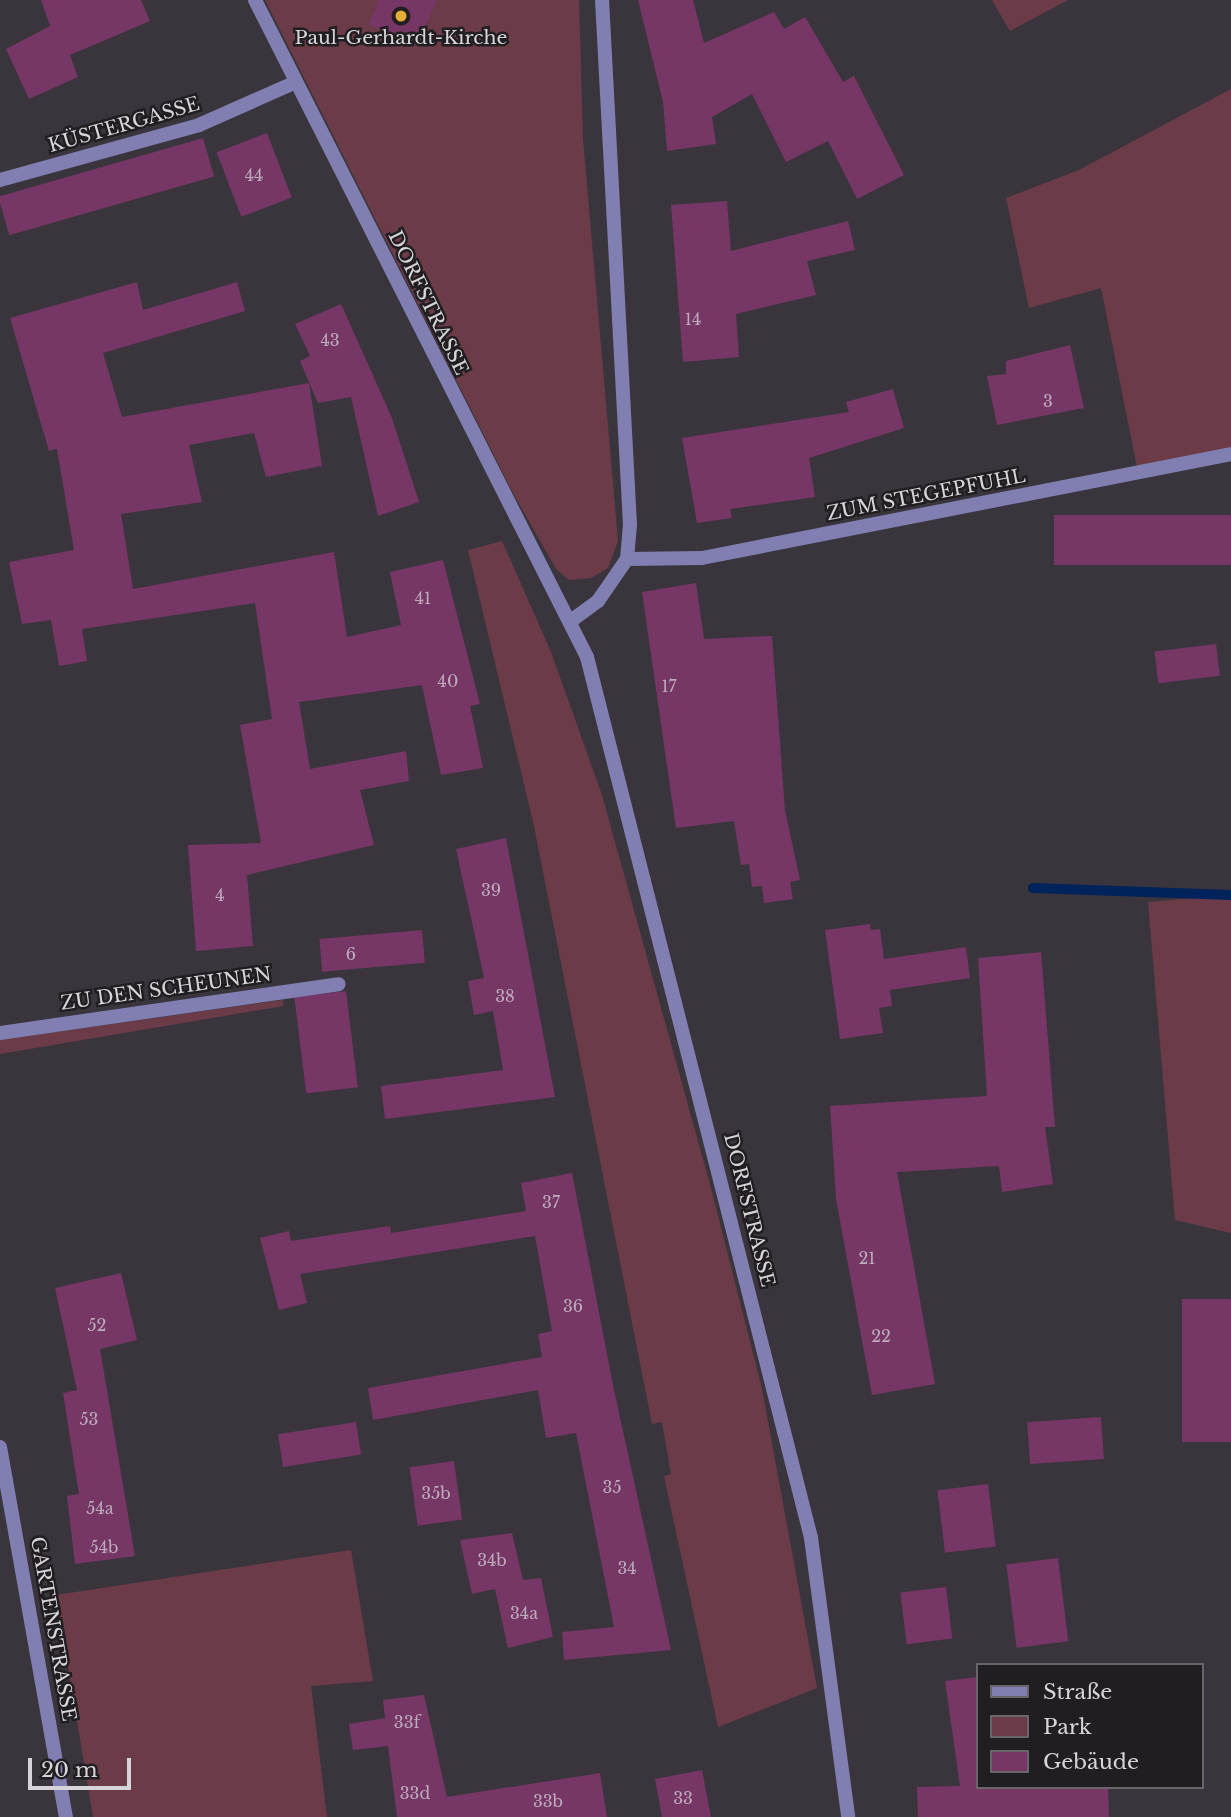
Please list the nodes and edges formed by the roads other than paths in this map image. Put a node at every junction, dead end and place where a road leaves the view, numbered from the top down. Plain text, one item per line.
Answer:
1 (255, 0) edge
2 (602, 0) edge
3 (294, 83) junction
4 (0, 180) edge
5 (1231, 454) edge
6 (627, 559) junction
7 (572, 621) junction
8 (338, 984) dead end
9 (0, 1033) edge
10 (0, 1447) edge
11 (66, 1817) edge
12 (848, 1817) edge

1 - 3 street, DORFSTRASSE
2 - 6 street
3 - 4 street, KÜSTERGASSE
3 - 7 street, DORFSTRASSE
5 - 6 street, ZUM STEGEPFUHL
6 - 7 street
7 - 12 street, DORFSTRASSE
8 - 9 street, ZU DEN SCHEUNEN
10 - 11 street, GARTENSTRASSE

